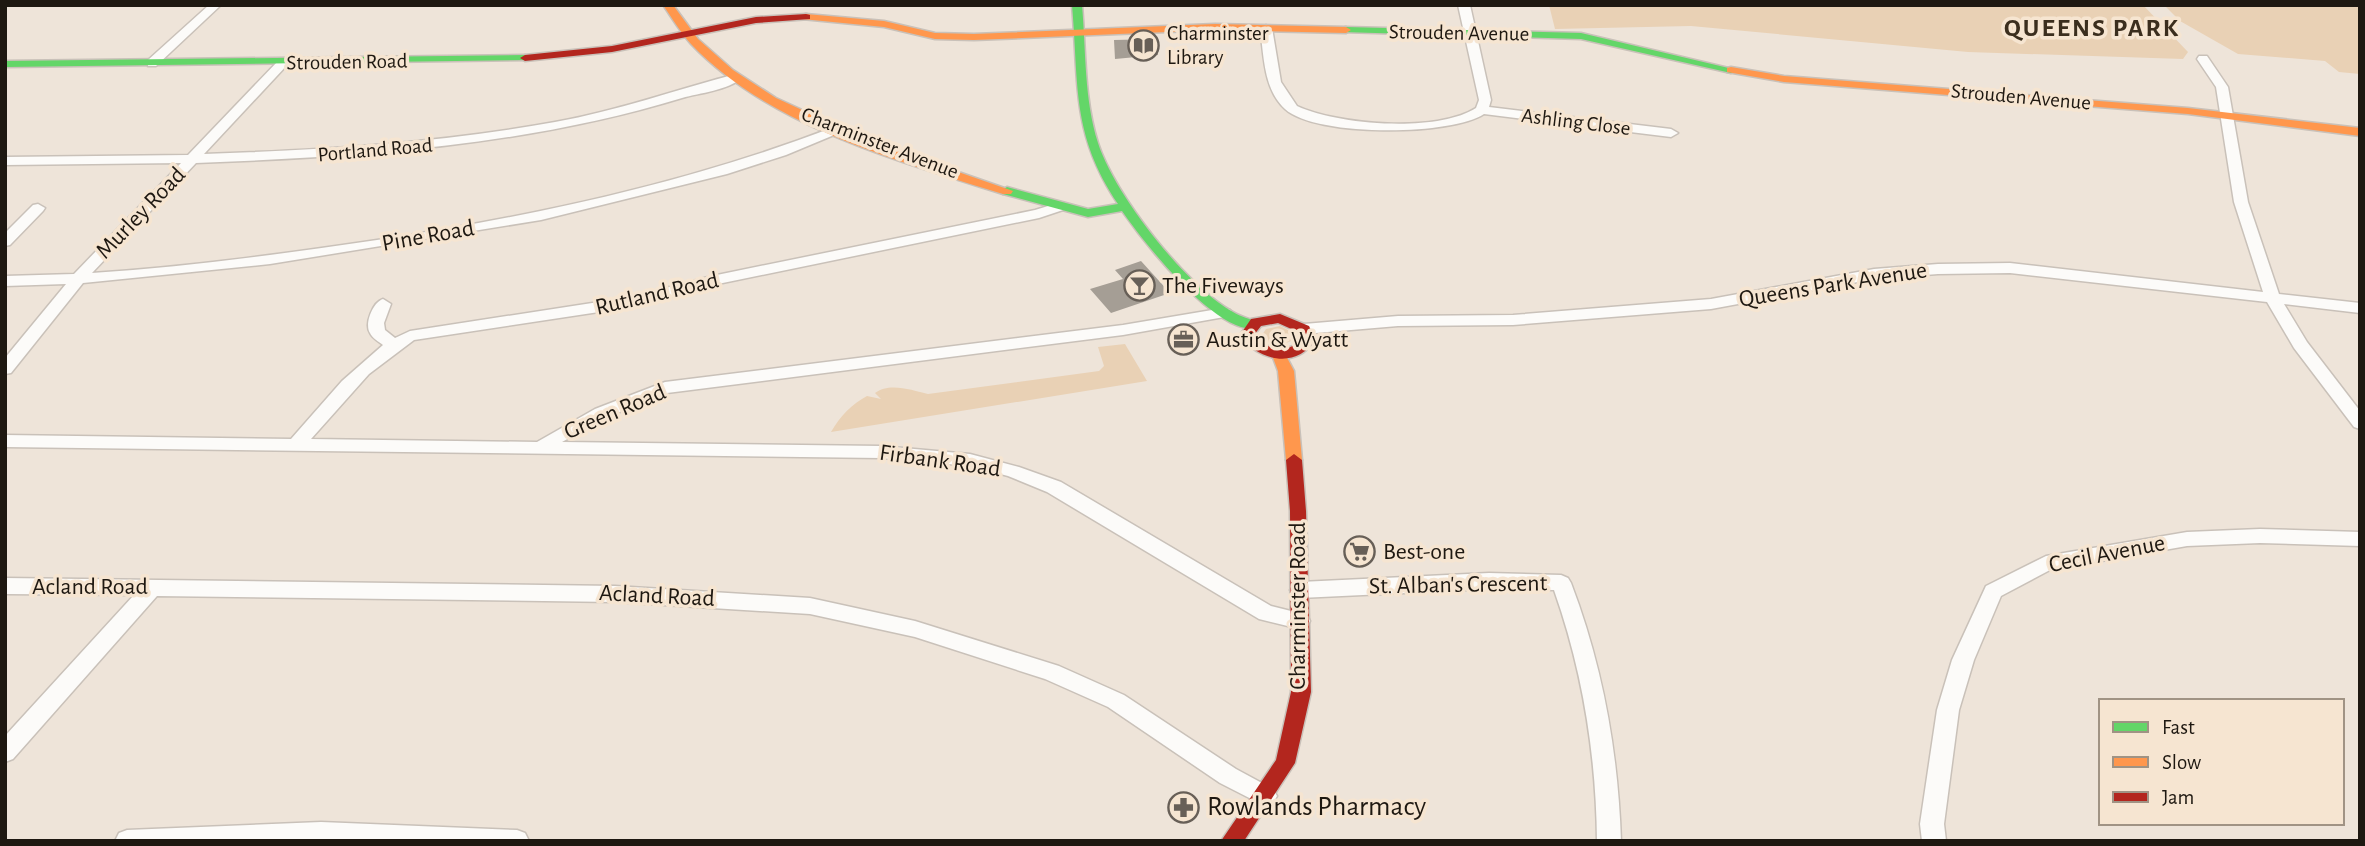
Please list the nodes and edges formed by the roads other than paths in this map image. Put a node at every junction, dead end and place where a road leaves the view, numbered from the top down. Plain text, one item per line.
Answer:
1 (216, 5) edge
2 (668, 5) edge
3 (1077, 5) edge
4 (1465, 5) edge
5 (1266, 28) junction
6 (1081, 31) junction
7 (1471, 33) junction
8 (686, 35) junction
9 (2203, 59) dead end
10 (152, 63) junction
11 (283, 63) junction
12 (5, 64) edge
13 (736, 78) junction
14 (1482, 110) junction
15 (2230, 117) junction
16 (839, 130) junction
17 (2360, 132) edge
18 (1671, 133) dead end
19 (192, 159) junction
20 (5, 161) edge
21 (1058, 207) junction
22 (1126, 207) junction
23 (38, 208) dead end
24 (5, 242) edge
25 (78, 279) junction
26 (5, 281) edge
27 (2272, 297) junction
28 (383, 304) dead end
29 (2360, 308) edge
30 (1224, 313) junction
31 (1253, 325) junction
32 (1304, 328) junction
33 (392, 344) junction
34 (1279, 355) junction
35 (5, 369) edge
36 (2360, 422) edge
37 (5, 441) edge
38 (295, 445) junction
39 (541, 447) junction
40 (2360, 539) edge
41 (5, 586) edge
42 (153, 587) junction
43 (1300, 590) junction
44 (1300, 621) junction
45 (5, 752) edge
46 (1265, 796) junction
47 (127, 841) edge
48 (517, 841) edge
49 (1232, 841) edge
50 (1609, 841) edge
51 (1934, 841) edge

1 - 10 street
2 - 8 street, Charminster Avenue
3 - 6 street
4 - 7 street
5 - 6 street, Strouden Avenue
5 - 7 street, Strouden Avenue
5 - 14 street
6 - 8 street, Strouden Avenue
6 - 22 street
7 - 14 street
7 - 15 street, Strouden Avenue
8 - 11 street, Strouden Road
8 - 13 street, Charminster Avenue
9 - 15 street
10 - 11 street, Strouden Road
10 - 12 street, Strouden Road
11 - 19 street, Murley Road
13 - 16 street, Charminster Avenue
13 - 19 street, Portland Road
14 - 18 street, Ashling Close
15 - 17 street, Strouden Avenue
15 - 27 street
16 - 21 street, Charminster Avenue
16 - 25 street, Pine Road
19 - 20 street, Portland Road
19 - 25 street, Murley Road
21 - 22 street, Charminster Avenue
21 - 33 street, Rutland Road
22 - 30 street
23 - 24 street
25 - 26 street, Pine Road
25 - 35 street, Murley Road
27 - 29 street, Queens Park Avenue
27 - 32 street, Queens Park Avenue
27 - 36 street
28 - 33 street
30 - 31 street
30 - 39 street, Green Road
31 - 32 street
31 - 34 street
32 - 34 street
33 - 38 street, Rutland Road
34 - 43 street, Charminster Road
37 - 38 street, Green Road
38 - 39 street, Green Road
39 - 44 street, Firbank Road
40 - 51 street, Cecil Avenue
41 - 42 street, Acland Road
42 - 45 street
42 - 46 street, Acland Road
43 - 44 street, Charminster Road
43 - 50 street, St. Alban's Crescent
44 - 46 street, Charminster Road
46 - 49 street, Charminster Road
47 - 48 street

